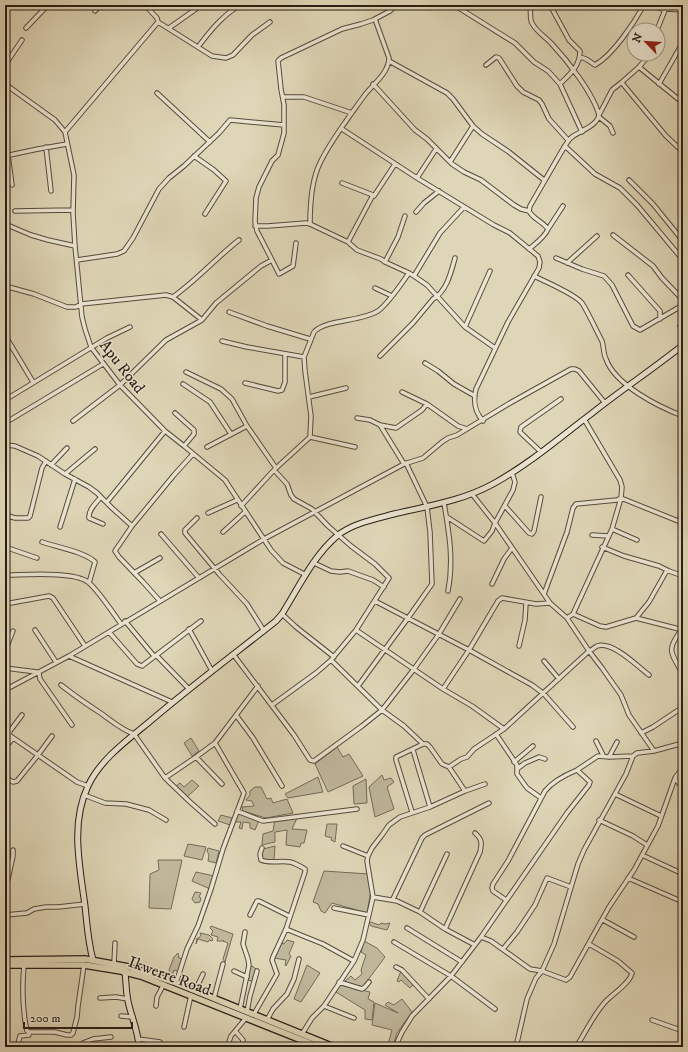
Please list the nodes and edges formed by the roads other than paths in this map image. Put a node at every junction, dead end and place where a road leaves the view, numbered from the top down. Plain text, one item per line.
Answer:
1 (48, 5) edge
2 (100, 5) edge
3 (145, 5) edge
4 (199, 5) edge
5 (240, 5) edge
6 (398, 5) edge
7 (454, 5) edge
8 (529, 5) edge
9 (550, 5) edge
10 (644, 5) edge
11 (650, 5) edge
12 (680, 8) edge
13 (665, 10) junction
14 (95, 11) dead end
15 (375, 18) junction
16 (158, 22) junction
17 (270, 22) dead end
18 (660, 22) edge
19 (26, 28) dead end
20 (169, 28) junction
21 (22, 40) dead end
22 (683, 42) edge
23 (198, 47) junction
24 (580, 57) junction
25 (389, 61) junction
26 (643, 62) edge
27 (486, 65) dead end
28 (5, 66) edge
29 (639, 67) junction
30 (574, 71) junction
31 (622, 82) junction
32 (5, 84) edge
33 (373, 84) junction
34 (560, 84) junction
35 (660, 84) junction
36 (157, 93) dead end
37 (683, 96) edge
38 (283, 97) junction
39 (679, 100) junction
40 (683, 103) edge
41 (352, 113) junction
42 (599, 116) junction
43 (284, 125) junction
44 (473, 126) junction
45 (342, 128) junction
46 (65, 132) junction
47 (582, 132) junction
48 (613, 133) dead end
49 (568, 140) junction
50 (210, 142) junction
51 (67, 144) junction
52 (46, 147) junction
53 (564, 147) junction
54 (436, 149) junction
55 (683, 152) edge
56 (6, 156) edge
57 (194, 156) junction
58 (450, 162) junction
59 (396, 164) junction
60 (417, 178) junction
61 (544, 180) junction
62 (629, 180) dead end
63 (342, 183) dead end
64 (12, 185) dead end
65 (51, 191) dead end
66 (439, 191) junction
67 (374, 196) junction
68 (563, 206) dead end
69 (464, 207) junction
70 (73, 210) junction
71 (529, 211) junction
72 (15, 212) dead end
73 (416, 212) dead end
74 (205, 214) dead end
75 (405, 216) dead end
76 (5, 224) edge
77 (310, 224) junction
78 (256, 226) junction
79 (548, 229) junction
80 (613, 235) dead end
81 (597, 236) dead end
82 (239, 240) dead end
83 (683, 241) edge
84 (348, 242) junction
85 (296, 243) dead end
86 (75, 246) junction
87 (530, 249) junction
88 (455, 258) dead end
89 (556, 258) dead end
90 (77, 260) junction
91 (272, 260) junction
92 (683, 260) edge
93 (385, 262) junction
94 (567, 263) junction
95 (490, 271) dead end
96 (409, 273) junction
97 (628, 275) dead end
98 (414, 276) junction
99 (534, 276) junction
100 (5, 286) edge
101 (375, 288) dead end
102 (392, 296) junction
103 (437, 296) junction
104 (173, 297) junction
105 (683, 300) edge
106 (81, 304) junction
107 (683, 306) edge
108 (229, 312) dead end
109 (660, 319) junction
110 (202, 320) junction
111 (130, 327) dead end
112 (465, 327) junction
113 (6, 336) dead end
114 (310, 339) junction
115 (222, 341) dead end
116 (683, 345) edge
117 (92, 347) junction
118 (495, 348) junction
119 (285, 354) junction
120 (380, 356) dead end
121 (304, 357) junction
122 (425, 363) dead end
123 (103, 364) junction
124 (186, 372) dead end
125 (33, 382) junction
126 (245, 383) dead end
127 (184, 384) dead end
128 (120, 385) junction
129 (629, 386) junction
130 (346, 388) dead end
131 (402, 392) dead end
132 (475, 396) junction
133 (309, 397) junction
134 (561, 399) dead end
135 (5, 400) edge
136 (605, 403) junction
137 (427, 404) junction
138 (175, 413) dead end
139 (683, 416) edge
140 (357, 418) dead end
141 (584, 419) junction
142 (73, 421) dead end
143 (482, 421) junction
144 (5, 423) edge
145 (380, 425) junction
146 (247, 426) junction
147 (468, 429) junction
148 (165, 432) junction
149 (231, 434) junction
150 (310, 437) junction
151 (5, 445) edge
152 (184, 446) junction
153 (207, 447) dead end
154 (355, 447) dead end
155 (67, 448) dead end
156 (95, 449) dead end
157 (541, 452) junction
158 (193, 454) junction
159 (46, 461) junction
160 (405, 463) junction
161 (52, 465) junction
162 (275, 469) junction
163 (512, 473) junction
164 (64, 474) junction
165 (75, 479) junction
166 (472, 494) junction
167 (101, 497) junction
168 (541, 497) dead end
169 (622, 498) junction
170 (237, 500) junction
171 (107, 502) junction
172 (444, 503) junction
173 (241, 506) junction
174 (427, 506) junction
175 (505, 506) junction
176 (683, 511) edge
177 (245, 512) junction
178 (315, 513) junction
179 (208, 514) dead end
180 (5, 515) edge
181 (447, 517) junction
182 (196, 518) dead end
183 (681, 522) edge
184 (495, 523) junction
185 (103, 524) dead end
186 (132, 526) junction
187 (60, 527) dead end
188 (612, 529) junction
189 (223, 532) dead end
190 (161, 534) dead end
191 (339, 534) junction
192 (592, 535) dead end
193 (608, 536) junction
194 (264, 539) junction
195 (636, 540) dead end
196 (42, 542) dead end
197 (5, 547) edge
198 (602, 547) junction
199 (512, 548) junction
200 (37, 558) dead end
201 (160, 558) dead end
202 (314, 563) junction
203 (215, 569) junction
204 (669, 571) junction
205 (134, 573) junction
206 (5, 575) edge
207 (306, 575) junction
208 (683, 576) edge
209 (199, 578) junction
210 (89, 582) junction
211 (492, 584) dead end
212 (384, 587) junction
213 (448, 591) dead end
214 (544, 594) junction
215 (460, 599) dead end
216 (160, 601) junction
217 (375, 601) junction
218 (526, 603) junction
219 (550, 603) junction
220 (5, 604) edge
221 (282, 614) junction
222 (573, 614) junction
223 (408, 618) junction
224 (568, 618) junction
225 (636, 618) junction
226 (125, 621) junction
227 (200, 621) dead end
228 (121, 624) junction
229 (189, 629) junction
230 (35, 630) dead end
231 (356, 630) junction
232 (682, 630) edge
233 (13, 631) dead end
234 (264, 631) junction
235 (109, 632) junction
236 (439, 634) junction
237 (85, 646) junction
238 (519, 646) dead end
239 (384, 650) junction
240 (469, 650) junction
241 (589, 651) junction
242 (5, 652) edge
243 (233, 654) junction
244 (69, 656) junction
245 (155, 656) junction
246 (333, 658) junction
247 (544, 661) dead end
248 (56, 662) junction
249 (5, 668) edge
250 (414, 669) junction
251 (212, 671) junction
252 (681, 671) dead end
253 (38, 673) junction
254 (649, 676) dead end
255 (559, 679) junction
256 (61, 685) dead end
257 (258, 686) junction
258 (358, 686) junction
259 (443, 689) junction
260 (5, 690) edge
261 (188, 690) junction
262 (544, 694) junction
263 (172, 702) junction
264 (272, 705) junction
265 (683, 707) edge
266 (382, 710) junction
267 (22, 715) dead end
268 (236, 715) junction
269 (72, 725) dead end
270 (573, 727) dead end
271 (504, 729) junction
272 (641, 733) junction
273 (134, 734) junction
274 (496, 734) junction
275 (52, 736) dead end
276 (13, 738) junction
277 (596, 741) dead end
278 (617, 742) dead end
279 (215, 743) junction
280 (683, 743) edge
281 (423, 744) junction
282 (533, 746) dead end
283 (5, 748) edge
284 (413, 750) junction
285 (654, 752) junction
286 (38, 755) junction
287 (603, 755) junction
288 (633, 756) junction
289 (196, 757) junction
290 (609, 757) junction
291 (545, 759) dead end
292 (514, 762) junction
293 (449, 767) junction
294 (683, 767) edge
295 (517, 769) junction
296 (577, 770) junction
297 (5, 777) edge
298 (165, 778) junction
299 (675, 778) junction
300 (222, 784) dead end
301 (485, 784) dead end
302 (88, 786) junction
303 (282, 786) dead end
304 (683, 789) edge
305 (465, 791) junction
306 (615, 794) junction
307 (84, 795) junction
308 (541, 798) junction
309 (490, 803) dead end
310 (430, 807) junction
311 (357, 808) dead end
312 (237, 812) junction
313 (412, 812) junction
314 (661, 816) junction
315 (166, 820) dead end
316 (599, 820) junction
317 (215, 824) dead end
318 (475, 833) dead end
319 (647, 845) junction
320 (343, 846) dead end
321 (262, 848) dead end
322 (13, 850) dead end
323 (447, 854) dead end
324 (642, 855) junction
325 (368, 856) junction
326 (683, 874) edge
327 (628, 878) junction
328 (572, 887) junction
329 (5, 893) edge
330 (374, 897) junction
331 (393, 899) junction
332 (506, 900) junction
333 (683, 902) edge
334 (85, 904) junction
335 (334, 908) dead end
336 (420, 912) junction
337 (5, 915) edge
338 (250, 915) dead end
339 (289, 916) junction
340 (369, 916) junction
341 (603, 920) junction
342 (407, 928) dead end
343 (286, 929) junction
344 (445, 929) junction
345 (245, 932) dead end
346 (481, 937) junction
347 (634, 937) dead end
348 (115, 942) dead end
349 (394, 942) dead end
350 (589, 944) junction
351 (475, 945) junction
352 (89, 946) junction
353 (503, 949) junction
354 (86, 959) junction
355 (299, 959) dead end
356 (5, 960) edge
357 (93, 960) junction
358 (354, 961) junction
359 (462, 962) junction
360 (114, 964) junction
361 (223, 964) dead end
362 (5, 965) edge
363 (24, 965) junction
364 (84, 965) junction
365 (396, 966) dead end
366 (234, 971) dead end
367 (257, 971) dead end
368 (542, 971) junction
369 (125, 972) junction
370 (203, 974) dead end
371 (451, 976) junction
372 (247, 977) junction
373 (339, 982) junction
374 (369, 982) dead end
375 (176, 983) junction
376 (164, 984) junction
377 (193, 993) junction
378 (100, 998) dead end
379 (214, 998) junction
380 (128, 999) junction
381 (429, 999) junction
382 (156, 1006) dead end
383 (324, 1006) junction
384 (240, 1009) junction
385 (495, 1009) dead end
386 (254, 1014) junction
387 (246, 1015) junction
388 (121, 1016) dead end
389 (133, 1017) junction
390 (354, 1018) dead end
391 (267, 1020) junction
392 (652, 1020) dead end
393 (184, 1026) dead end
394 (683, 1031) edge
395 (29, 1032) junction
396 (236, 1032) junction
397 (302, 1034) junction
398 (111, 1037) dead end
399 (138, 1039) junction
400 (160, 1042) dead end
401 (229, 1042) dead end
402 (16, 1047) edge
403 (82, 1047) edge
404 (139, 1047) edge
405 (242, 1047) edge
406 (319, 1047) edge
407 (334, 1047) edge
408 (395, 1047) edge
409 (516, 1047) edge
410 (576, 1047) edge

1 - 19 street
2 - 14 street
3 - 16 street
4 - 20 street
5 - 23 street
6 - 15 street
7 - 34 street
8 - 30 street
9 - 24 street
10 - 24 street
11 - 13 street
12 - 13 street
13 - 18 street
15 - 25 street
15 - 38 street
16 - 20 street
16 - 46 street
17 - 23 street
20 - 23 street
21 - 28 street
22 - 35 street
24 - 30 street
25 - 33 street
25 - 44 street
26 - 29 street
27 - 49 street
29 - 31 street
29 - 35 street
30 - 34 street
30 - 42 street
31 - 42 street
31 - 55 street
32 - 46 street
33 - 41 street
33 - 54 street
34 - 47 street
35 - 39 street
36 - 50 street
37 - 39 street
38 - 41 street
38 - 43 street
39 - 40 street
41 - 45 street
42 - 47 street
42 - 48 street
43 - 50 street
43 - 78 street
44 - 58 street
44 - 61 street
45 - 59 street
45 - 77 street
46 - 51 street, Apu Road
47 - 49 street
49 - 53 street
50 - 57 street
51 - 52 street
51 - 70 street, Apu Road
52 - 56 street
52 - 65 street
53 - 61 street
53 - 92 street
54 - 58 street
54 - 60 street
56 - 64 street
57 - 74 street
57 - 90 street
58 - 71 street
59 - 60 street
59 - 67 street
60 - 66 street
61 - 71 street
62 - 83 street
63 - 67 street
66 - 69 street
66 - 73 street
67 - 84 street
68 - 79 street
69 - 87 street
69 - 98 street
70 - 72 street
70 - 86 street, Apu Road
71 - 79 street
75 - 93 street
76 - 86 street
77 - 78 street
77 - 84 street
78 - 91 street
79 - 87 street
80 - 105 street
81 - 94 street
82 - 104 street
84 - 93 street
85 - 91 street
86 - 90 street, Apu Road
87 - 99 street
88 - 103 street
89 - 94 street
90 - 106 street, Apu Road
91 - 110 street
93 - 96 street
94 - 109 street
95 - 112 street
96 - 98 street
96 - 102 street
97 - 109 street
98 - 103 street
99 - 118 street
99 - 129 street
100 - 106 street
101 - 102 street
102 - 114 street
103 - 112 street
103 - 120 street
104 - 106 street
104 - 110 street
106 - 117 street, Apu Road
107 - 109 street
108 - 114 street
110 - 128 street
111 - 117 street
112 - 118 street
113 - 125 street
114 - 121 street
115 - 119 street
116 - 129 street
117 - 123 street, Apu Road
117 - 125 street
118 - 132 street
119 - 121 street
119 - 126 street
121 - 133 street
122 - 132 street
123 - 128 street, Apu Road
123 - 144 street
124 - 146 street
125 - 135 street
127 - 149 street
128 - 142 street
128 - 148 street, Apu Road
129 - 136 street
129 - 139 street
130 - 133 street
131 - 137 street
132 - 143 street
133 - 150 street
134 - 157 street
136 - 141 street
136 - 143 street
137 - 145 street
137 - 147 street
138 - 152 street
140 - 145 street
141 - 157 street
141 - 169 street
143 - 147 street
145 - 160 street
146 - 149 street
146 - 162 street
147 - 160 street
148 - 152 street, Apu Road
148 - 171 street
149 - 153 street
150 - 154 street
150 - 162 street
151 - 159 street
152 - 158 street, Apu Road
155 - 161 street
156 - 164 street
157 - 163 street
158 - 170 street, Apu Road
158 - 186 street
159 - 161 street
159 - 180 street
160 - 174 street
160 - 178 street
161 - 164 street
162 - 173 street
162 - 178 street
163 - 166 street
163 - 175 street
164 - 165 street
165 - 167 street
165 - 187 street
166 - 172 street
166 - 184 street
167 - 171 street
167 - 185 street
168 - 175 street
169 - 183 street
169 - 188 street
169 - 214 street
170 - 173 street, Apu Road
170 - 179 street
171 - 186 street
172 - 174 street
172 - 181 street
173 - 177 street, Apu Road
174 - 191 street
174 - 223 street
175 - 184 street
176 - 183 street
177 - 189 street
177 - 194 street, Apu Road
178 - 191 street
178 - 194 street
181 - 184 street
181 - 213 street
182 - 203 street
184 - 199 street
186 - 205 street
188 - 193 street
188 - 195 street
190 - 209 street
191 - 202 street
191 - 212 street
192 - 193 street
193 - 198 street
194 - 203 street
194 - 207 street, Apu Road
196 - 210 street
197 - 200 street
198 - 204 street
198 - 222 street
199 - 211 street
199 - 214 street
201 - 205 street
202 - 207 street
202 - 212 street
203 - 209 street
203 - 234 street
204 - 208 street
204 - 225 street
205 - 216 street
206 - 210 street
207 - 221 street
209 - 216 street
210 - 228 street
212 - 217 street
214 - 219 street
215 - 236 street
216 - 226 street
217 - 223 street
217 - 231 street
218 - 219 street
218 - 238 street
218 - 240 street
219 - 224 street
220 - 237 street
221 - 234 street
221 - 246 street
222 - 224 street
222 - 225 street
223 - 236 street
223 - 239 street
224 - 241 street
225 - 232 street
226 - 228 street
226 - 245 street
227 - 229 street
228 - 235 street
229 - 245 street
229 - 251 street
230 - 248 street
231 - 239 street
231 - 246 street
232 - 252 street
233 - 242 street
234 - 243 street
235 - 237 street
235 - 245 street
236 - 240 street
236 - 250 street
237 - 244 street
239 - 250 street
239 - 258 street
240 - 259 street
240 - 262 street
241 - 254 street
241 - 255 street
241 - 272 street
243 - 251 street
243 - 257 street
244 - 248 street
244 - 263 street
245 - 261 street
246 - 258 street
246 - 264 street
247 - 255 street
248 - 253 street
249 - 253 street
250 - 259 street
250 - 266 street
251 - 261 street
253 - 260 street
253 - 269 street
255 - 262 street
256 - 273 street
257 - 264 street
257 - 268 street
258 - 266 street
259 - 271 street
261 - 263 street
262 - 270 street
262 - 271 street
263 - 273 street
264 - 266 street
265 - 272 street
266 - 281 street
267 - 276 street
268 - 279 street
268 - 303 street
271 - 274 street
272 - 285 street
273 - 298 street
273 - 302 street
274 - 292 street
274 - 293 street
275 - 286 street
276 - 283 street
276 - 286 street
277 - 287 street
278 - 290 street
279 - 289 street
279 - 312 street
280 - 285 street
281 - 284 street
281 - 293 street
282 - 292 street
284 - 310 street
284 - 313 street
285 - 288 street
286 - 297 street
286 - 302 street
287 - 290 street
287 - 296 street
288 - 290 street
288 - 306 street
289 - 298 street
289 - 300 street
291 - 295 street
292 - 295 street
293 - 305 street
294 - 299 street
295 - 308 street
296 - 308 street
296 - 332 street
298 - 317 street
299 - 304 street
299 - 314 street
301 - 305 street
302 - 307 street
305 - 310 street
306 - 314 street
306 - 316 street
307 - 315 street
307 - 334 street
308 - 332 street
309 - 331 street
310 - 313 street
311 - 312 street
312 - 375 street
313 - 325 street
314 - 319 street
316 - 319 street
316 - 328 street
318 - 344 street
319 - 324 street
320 - 325 street
321 - 339 street
322 - 329 street
323 - 336 street
324 - 326 street
324 - 327 street
325 - 330 street
327 - 333 street
327 - 341 street
328 - 353 street
328 - 368 street
330 - 331 street
330 - 340 street
331 - 336 street
332 - 346 street
334 - 337 street
334 - 352 street
335 - 340 street
336 - 344 street
338 - 339 street
339 - 343 street
340 - 358 street
341 - 347 street
341 - 350 street
342 - 359 street
343 - 358 street
343 - 386 street
344 - 351 street
345 - 372 street
346 - 351 street
346 - 353 street
348 - 360 street
349 - 371 street
350 - 368 street
350 - 410 street
351 - 359 street
352 - 354 street
352 - 357 street
353 - 368 street
354 - 356 main road
354 - 357 main road
355 - 391 street
357 - 360 main road
358 - 373 street
359 - 371 street
360 - 375 main road
361 - 379 street
362 - 363 main road, Ikwerre Road
363 - 364 main road, Ikwerre Road
363 - 395 street
364 - 369 main road, Ikwerre Road
364 - 395 street
365 - 381 street
366 - 372 street
367 - 387 street
368 - 409 street
369 - 376 main road, Ikwerre Road
369 - 380 street
370 - 377 street
371 - 381 street
371 - 385 street
372 - 384 street
373 - 374 street
373 - 383 street
375 - 377 main road
376 - 377 main road, Ikwerre Road
376 - 382 street
377 - 379 main road
377 - 387 main road, Ikwerre Road
377 - 393 street
378 - 380 street
379 - 384 main road
380 - 389 street
381 - 408 street
383 - 390 street
383 - 397 street
384 - 387 main road
386 - 387 main road
386 - 391 main road
387 - 396 street
387 - 406 main road, Ikwerre Road
388 - 389 street
389 - 399 street
391 - 397 main road
392 - 394 street
395 - 402 street
396 - 401 street
396 - 405 street
397 - 407 main road
398 - 403 street
399 - 400 street
399 - 404 street

